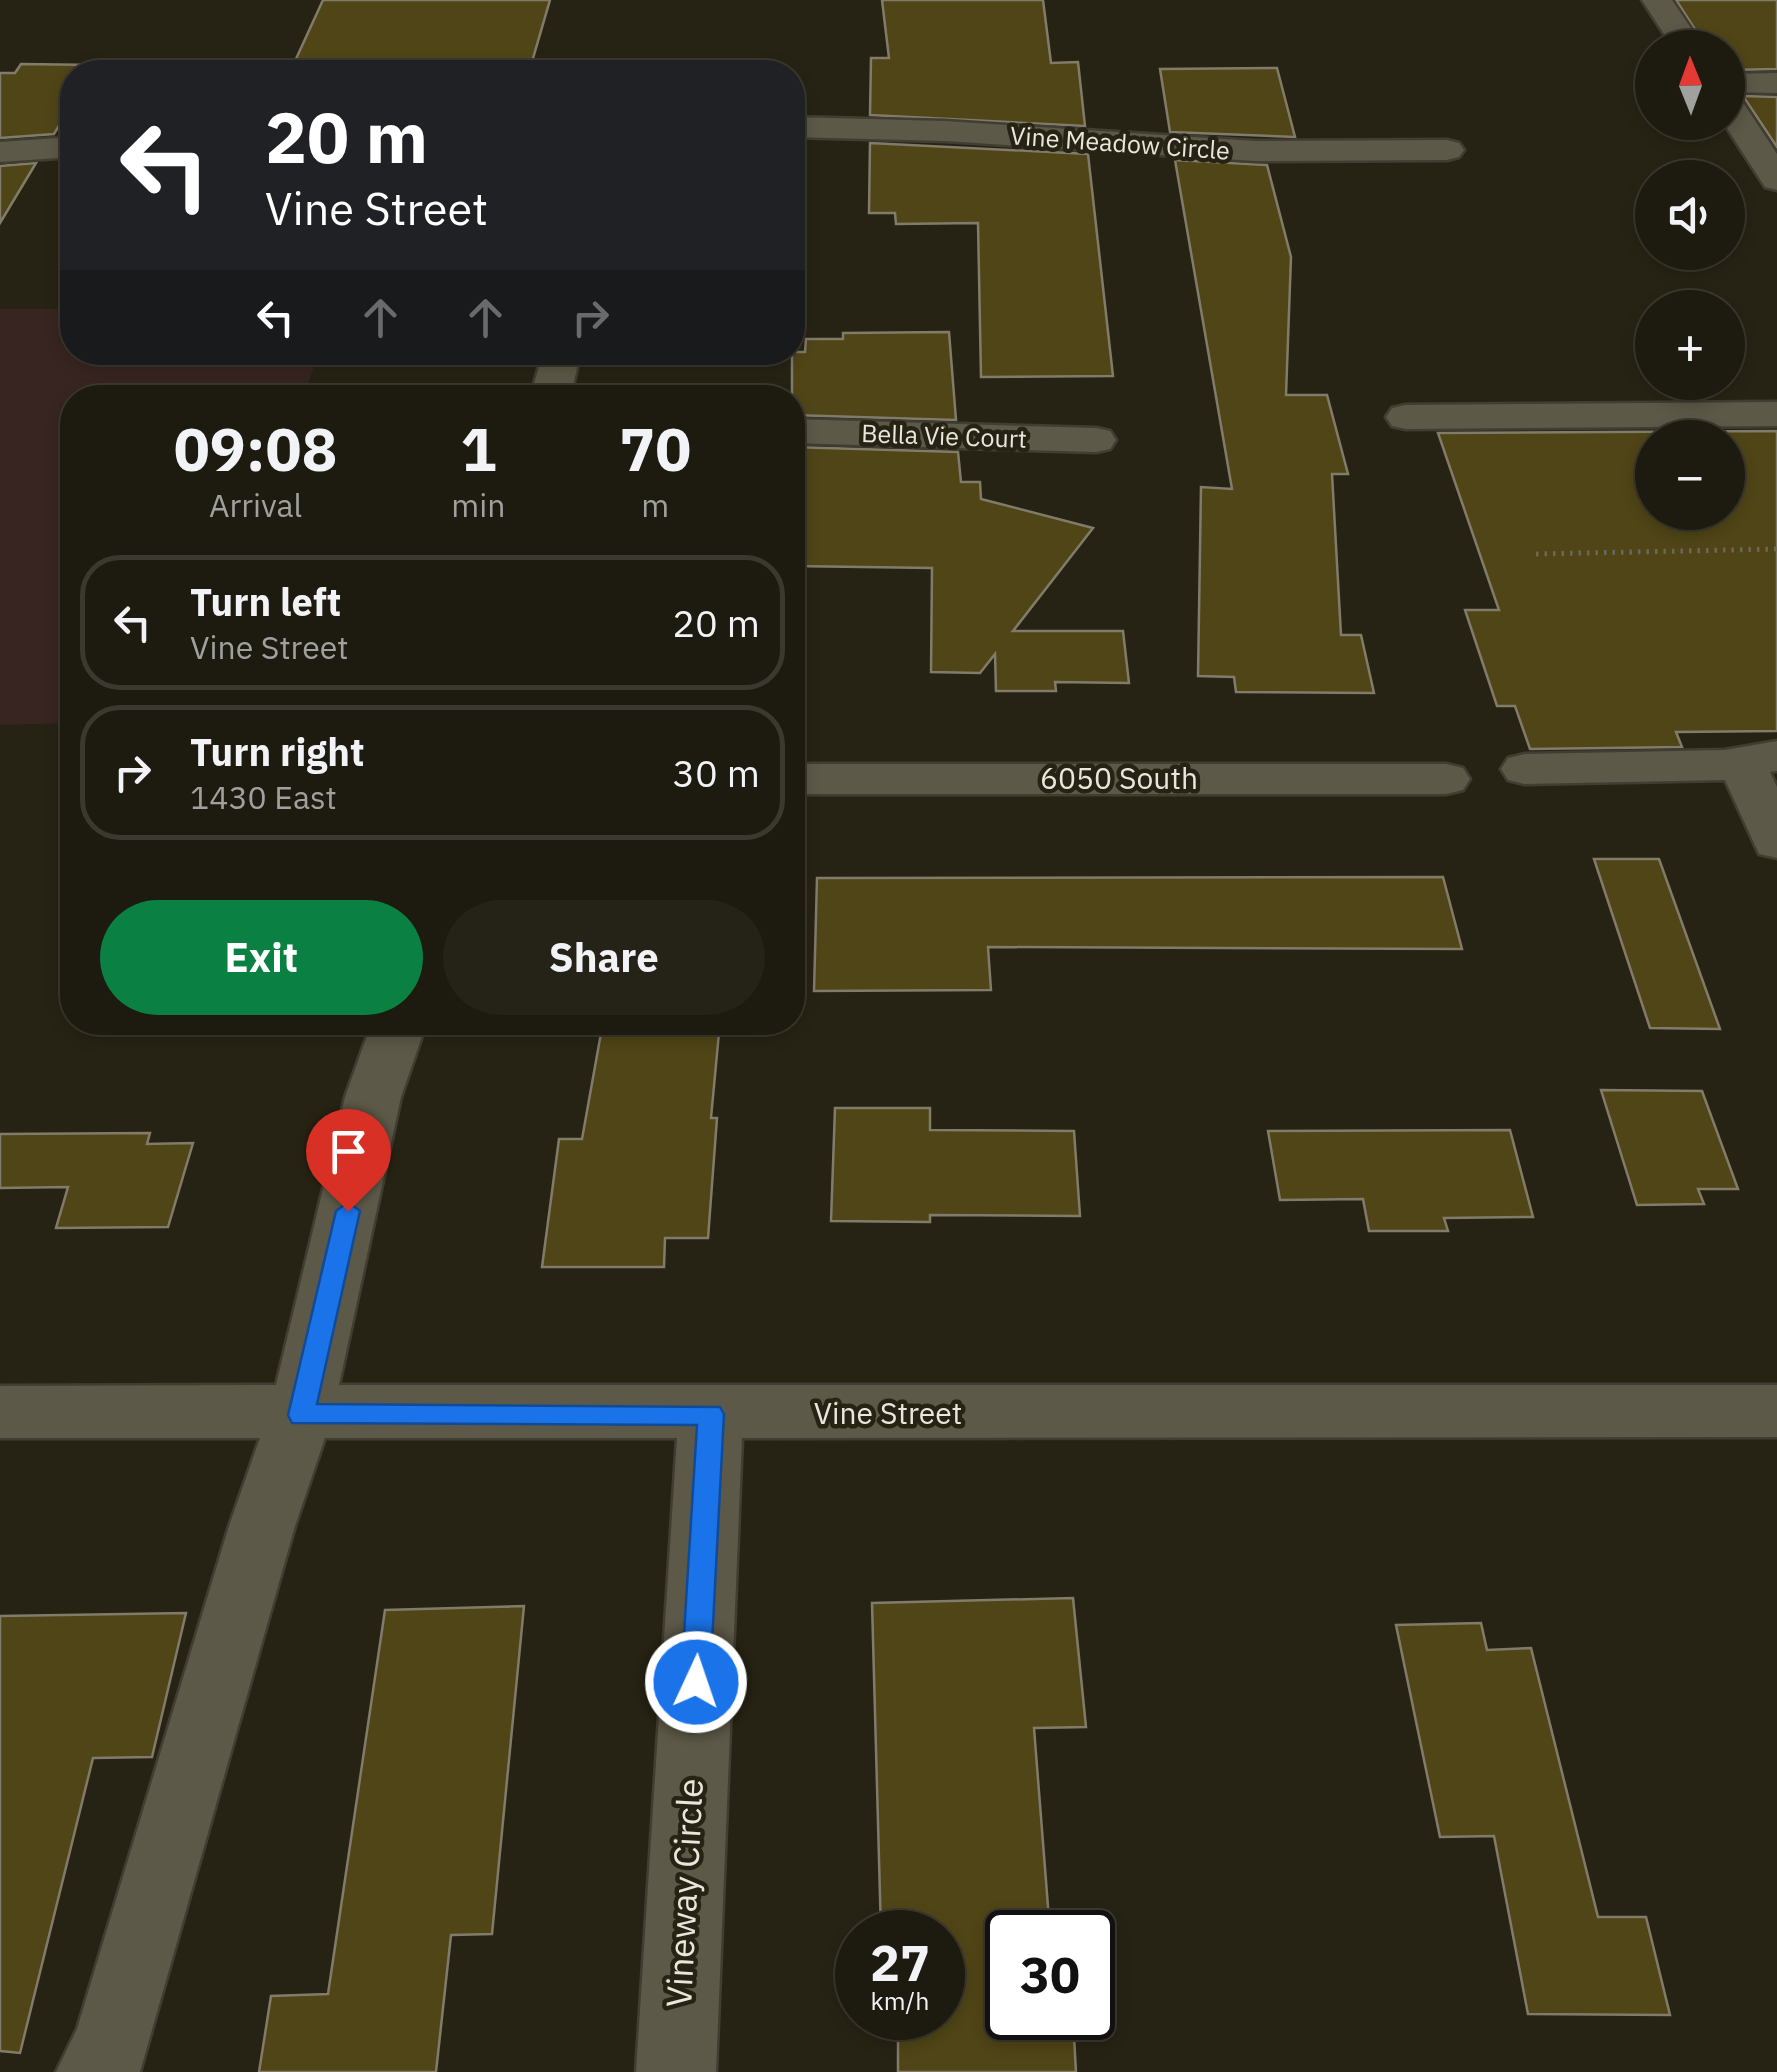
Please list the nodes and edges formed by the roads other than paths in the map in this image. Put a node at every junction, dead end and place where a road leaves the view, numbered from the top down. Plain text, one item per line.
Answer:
1 (1658, 0) edge
2 (1677, 30) edge
3 (1745, 83) edge
4 (1777, 83) edge
5 (805, 127) edge
6 (1745, 131) edge
7 (60, 148) edge
8 (1447, 150) dead end
9 (0, 152) edge
10 (1777, 180) edge
11 (1777, 414) edge
12 (1406, 416) dead end
13 (805, 432) edge
14 (1096, 440) dead end
15 (1759, 759) edge
16 (1525, 769) dead end
17 (805, 778) edge
18 (1446, 779) dead end
19 (1777, 842) edge
20 (395, 1035) edge
21 (1777, 1411) edge
22 (0, 1412) edge
23 (711, 1414) junction
24 (301, 1415) junction
25 (96, 2072) edge
26 (676, 2072) edge

1 - 2 street
3 - 4 street
5 - 8 street, Vine Meadow Circle
6 - 10 street
7 - 9 street
11 - 12 street
13 - 14 street, Bella Vie Court
15 - 16 street
15 - 19 street
17 - 18 street, 6050 South
20 - 24 street
21 - 23 street, Vine Street
22 - 24 street, Vine Street
23 - 24 street, Vine Street
23 - 26 street, Vineway Circle
24 - 25 street

